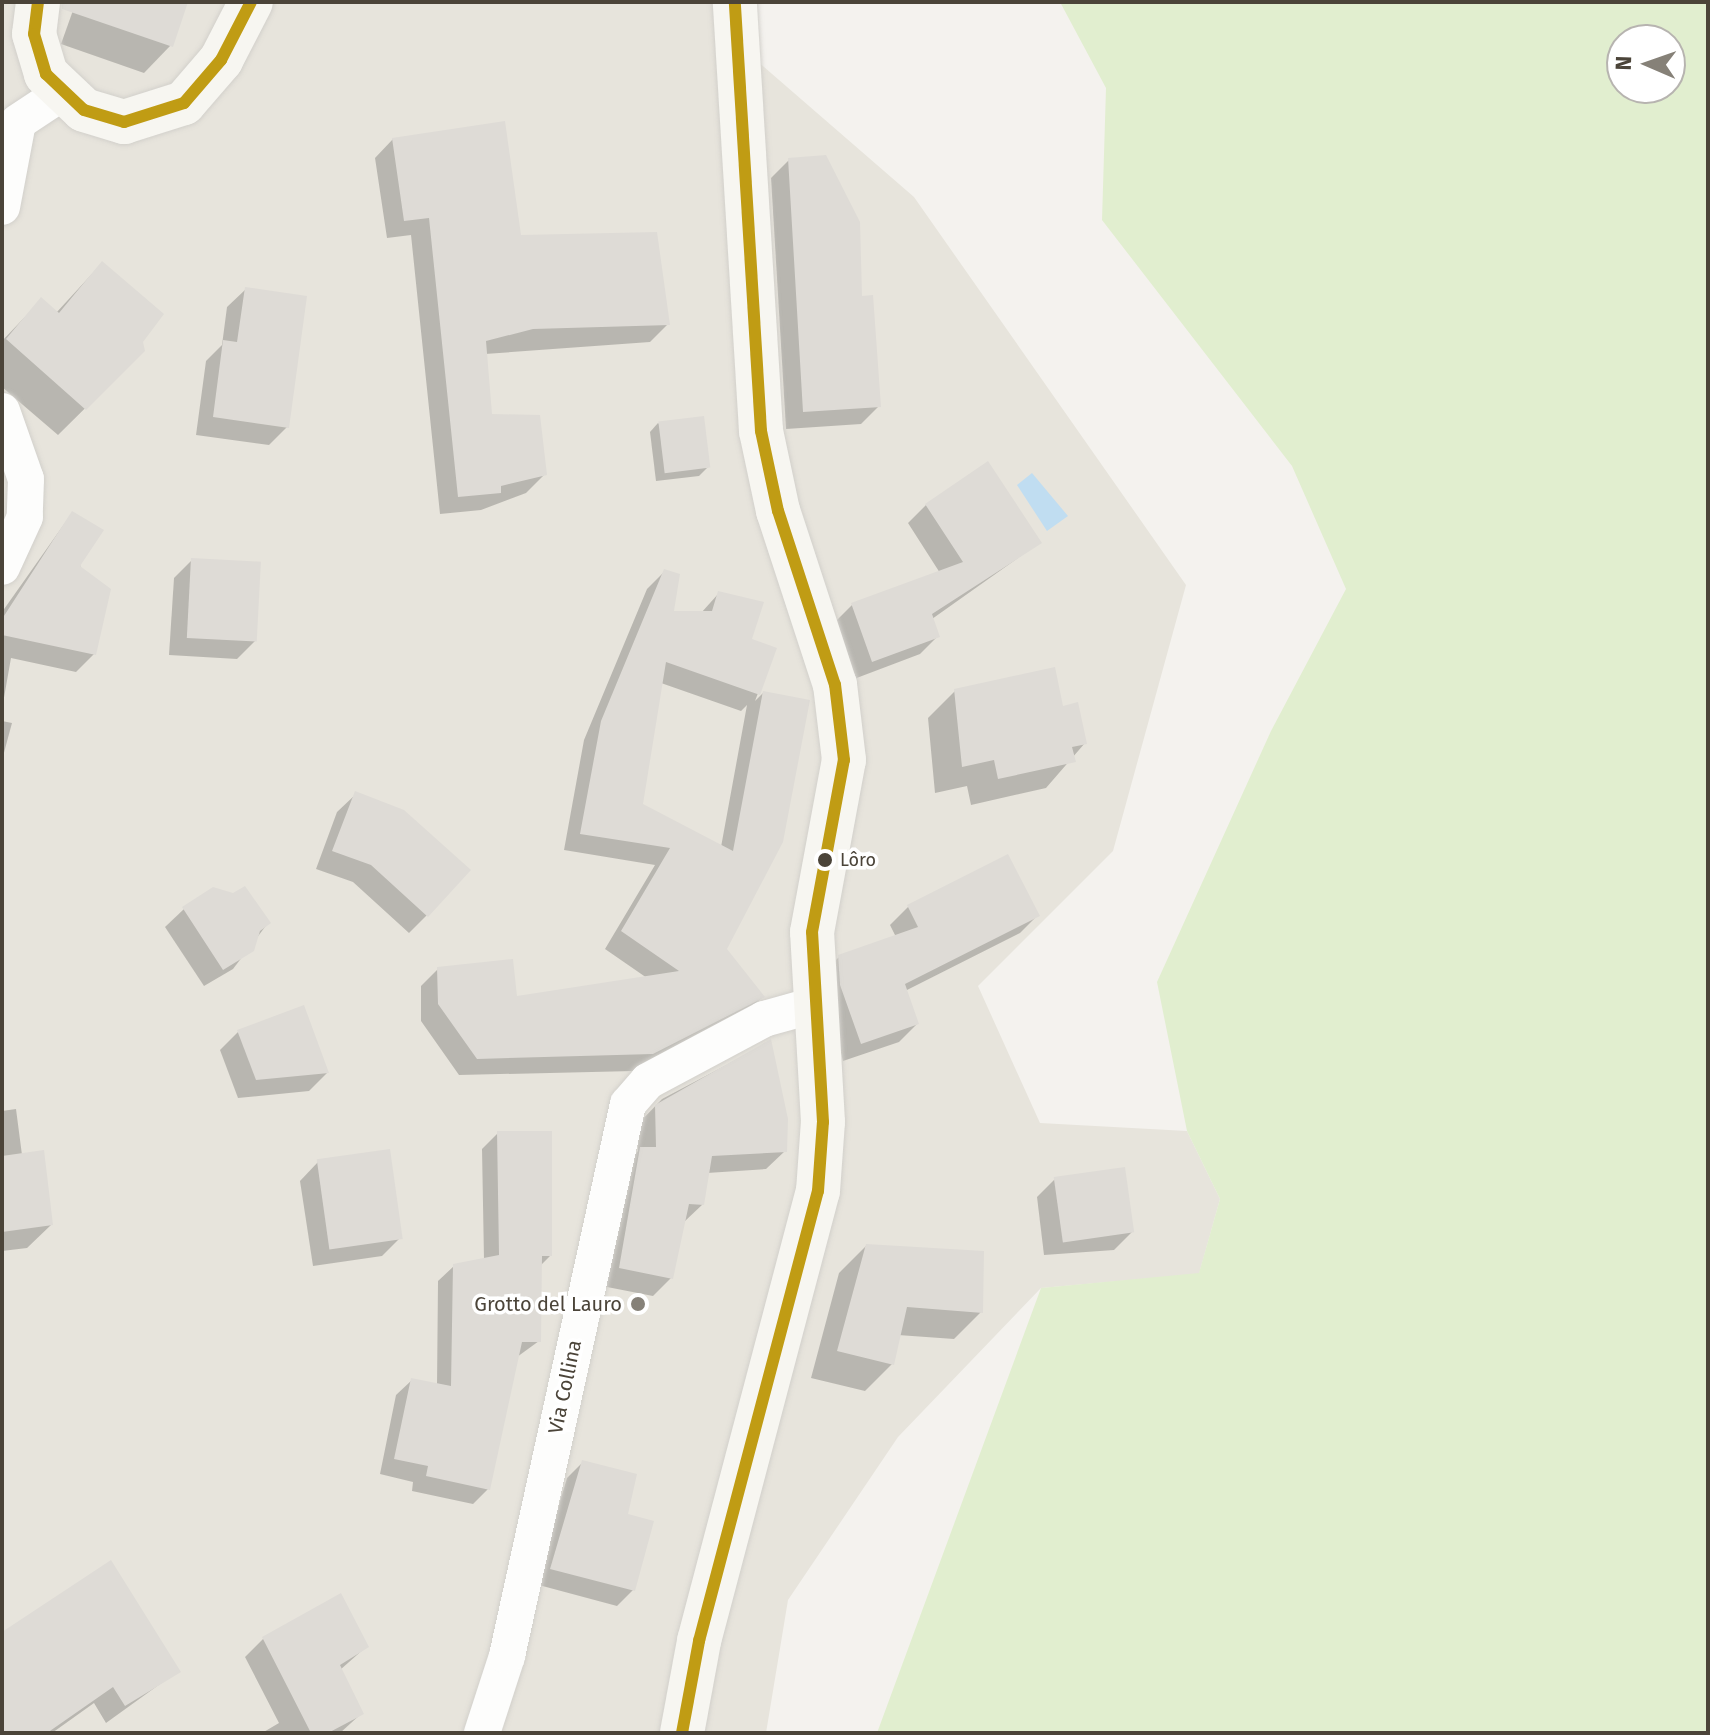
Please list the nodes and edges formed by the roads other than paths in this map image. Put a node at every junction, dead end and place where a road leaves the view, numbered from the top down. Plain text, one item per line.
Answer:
1 (38, 2) edge
2 (251, 2) edge
3 (735, 2) edge
4 (62, 93) junction
5 (10, 122) edge
6 (2, 207) edge
7 (2, 411) edge
8 (2, 567) edge
9 (811, 1006) junction
10 (482, 1733) edge
11 (682, 1733) edge

1 - 4 street
2 - 4 street
3 - 9 street
4 - 5 street
5 - 6 street
7 - 8 street
9 - 10 street, Via Collina
9 - 11 street

